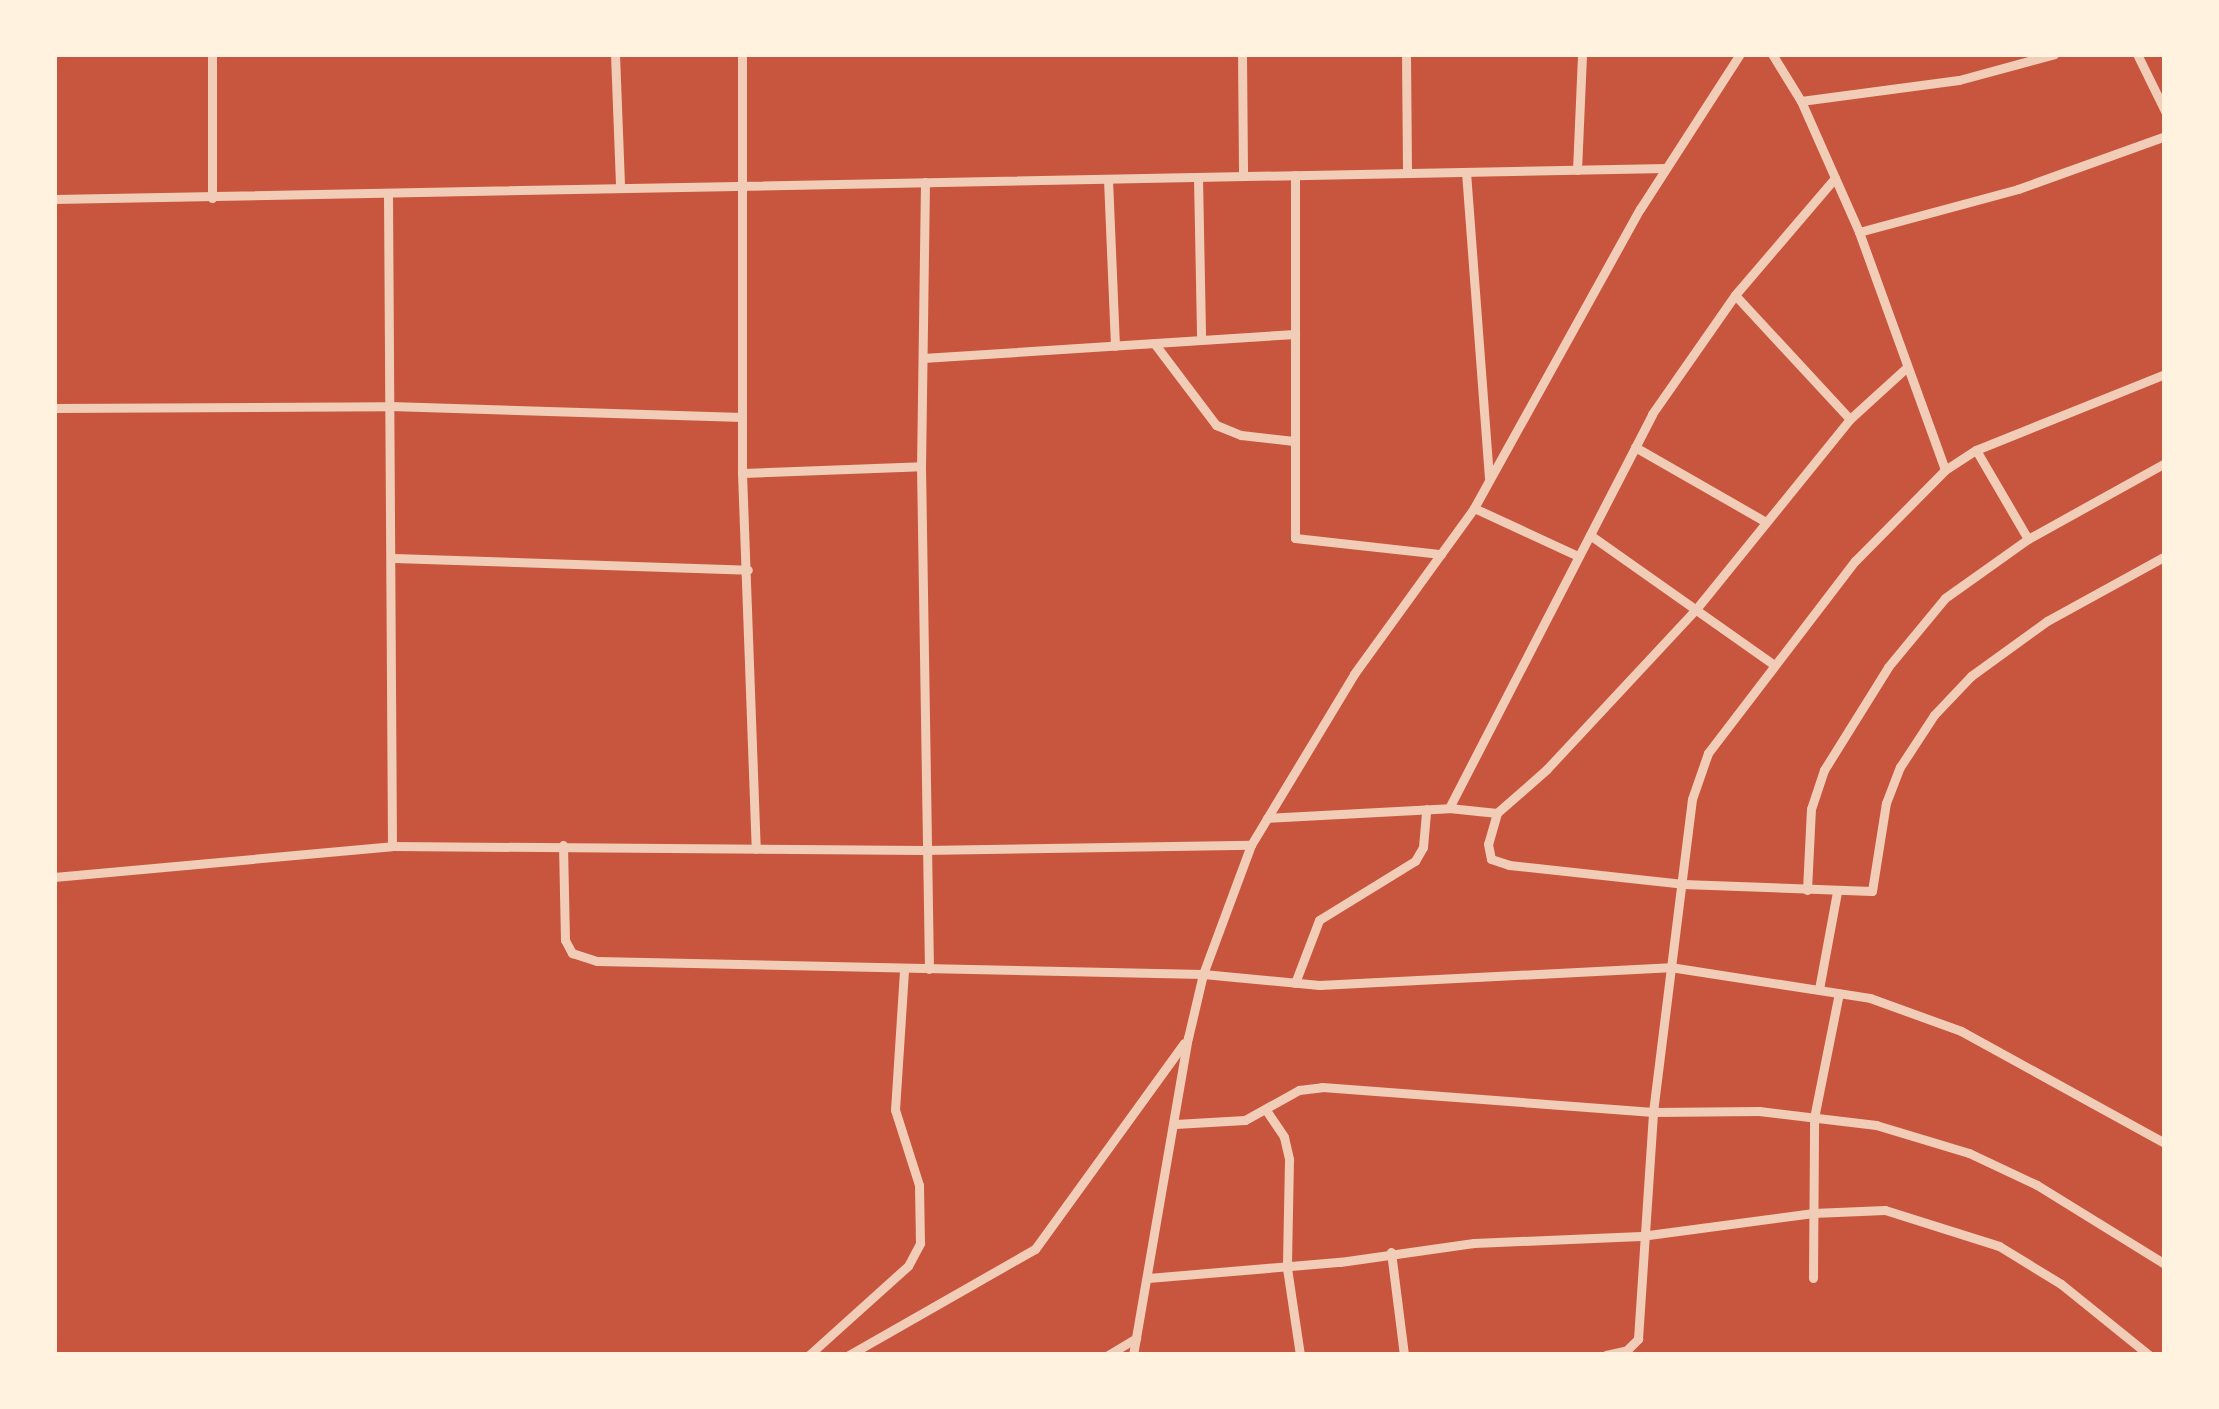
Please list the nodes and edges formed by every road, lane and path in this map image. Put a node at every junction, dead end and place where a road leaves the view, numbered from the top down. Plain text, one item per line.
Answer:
1 (212, 54) edge
2 (615, 54) edge
3 (742, 54) edge
4 (1242, 54) edge
5 (1406, 54) edge
6 (1582, 54) edge
7 (1740, 54) edge
8 (1772, 54) edge
9 (2055, 54) edge
10 (2138, 54) edge
11 (1801, 101) junction
12 (2165, 111) edge
13 (2165, 136) edge
14 (1666, 168) junction
15 (1577, 170) junction
16 (1466, 172) junction
17 (1407, 173) junction
18 (1243, 175) junction
19 (1295, 175) junction
20 (1198, 177) junction
21 (1835, 178) junction
22 (1108, 179) junction
23 (925, 182) junction
24 (620, 186) junction
25 (741, 186) junction
26 (388, 193) junction
27 (212, 198) junction
28 (54, 200) edge
29 (1859, 232) junction
30 (1735, 295) junction
31 (1295, 334) junction
32 (1201, 340) junction
33 (1154, 343) junction
34 (1115, 346) junction
35 (923, 358) junction
36 (1906, 368) junction
37 (2165, 374) edge
38 (390, 406) junction
39 (54, 408) edge
40 (742, 417) junction
41 (1850, 419) junction
42 (1294, 440) junction
43 (1635, 447) junction
44 (1976, 450) junction
45 (2165, 463) edge
46 (921, 466) junction
47 (1945, 470) junction
48 (742, 473) junction
49 (1489, 477) junction
50 (1474, 508) junction
51 (1765, 521) junction
52 (1590, 535) junction
53 (2029, 539) junction
54 (1441, 554) junction
55 (1579, 556) junction
56 (2165, 556) edge
57 (394, 558) junction
58 (748, 570) junction
59 (1697, 608) junction
60 (1773, 664) junction
61 (1449, 808) junction
62 (1426, 809) junction
63 (1497, 813) junction
64 (1267, 818) junction
65 (563, 845) junction
66 (1251, 845) junction
67 (392, 846) junction
68 (756, 850) junction
69 (923, 850) junction
70 (54, 877) edge
71 (1683, 884) junction
72 (1807, 890) junction
73 (1838, 892) junction
74 (1670, 968) junction
75 (929, 969) junction
76 (904, 970) junction
77 (1203, 974) junction
78 (1295, 982) junction
79 (1819, 989) junction
80 (1839, 992) junction
81 (1188, 1038) junction
82 (1266, 1110) junction
83 (1653, 1112) junction
84 (1814, 1118) junction
85 (1175, 1124) junction
86 (2165, 1143) edge
87 (1814, 1213) junction
88 (1641, 1236) junction
89 (1391, 1252) junction
90 (2165, 1264) edge
91 (1287, 1268) junction
92 (1148, 1278) junction
93 (1813, 1278) dead end
94 (1136, 1338) junction
95 (808, 1355) edge
96 (849, 1355) edge
97 (1108, 1355) edge
98 (1133, 1355) edge
99 (1300, 1355) edge
100 (1404, 1355) edge
101 (1606, 1355) edge
102 (2149, 1355) edge

1 - 27 street
2 - 24 street
3 - 25 street
4 - 18 street
5 - 17 street
6 - 15 street
7 - 14 street
8 - 11 street
9 - 11 street
10 - 12 street
11 - 21 street
13 - 29 street
14 - 15 street
14 - 49 street
15 - 16 street
16 - 17 street
16 - 49 street
17 - 19 street
18 - 19 street
18 - 20 street
19 - 31 street
20 - 22 street
20 - 32 street
21 - 29 street
21 - 30 street
22 - 23 street
22 - 34 street
23 - 25 street
23 - 35 street
24 - 25 street
24 - 26 street
25 - 40 street
26 - 27 street
26 - 38 street
27 - 28 street
29 - 36 street
30 - 41 street
30 - 43 street
31 - 32 street
31 - 42 street
32 - 33 street
33 - 34 street
33 - 42 street
34 - 35 street
35 - 46 street
36 - 41 street
36 - 47 street
37 - 44 street
38 - 39 street
38 - 40 street
38 - 57 street
40 - 48 street
41 - 51 street
42 - 54 street
43 - 51 street
43 - 52 street
44 - 47 street
44 - 53 street
45 - 53 street
46 - 48 street
46 - 69 street
47 - 60 street
48 - 58 street
49 - 50 street
50 - 54 street
50 - 55 street
51 - 59 street
52 - 55 street
52 - 59 street
53 - 72 street
54 - 64 street
55 - 61 street
56 - 73 street
57 - 58 street
57 - 67 street
58 - 68 street
59 - 60 street
59 - 63 street
60 - 71 street
61 - 62 street
61 - 63 street
62 - 64 street
62 - 78 street
63 - 71 street
64 - 66 street
65 - 67 street
65 - 68 street
65 - 76 street
66 - 69 street
66 - 77 street
67 - 70 street
68 - 69 street
69 - 75 street
71 - 72 street
71 - 74 street
72 - 73 street
73 - 79 street
74 - 78 street
74 - 79 street
74 - 83 street
75 - 76 street
75 - 77 street
76 - 95 street
77 - 78 street
77 - 81 street
79 - 80 street
80 - 84 street
80 - 86 street
81 - 85 street
81 - 96 street
82 - 83 street
82 - 85 street
82 - 91 street
83 - 84 street
83 - 88 street
84 - 87 street
84 - 90 street
85 - 92 street
87 - 88 street
87 - 93 street
87 - 102 street
88 - 89 street
88 - 101 street
89 - 91 street
89 - 100 street
91 - 92 street
91 - 99 street
92 - 94 street
94 - 97 street
94 - 98 street

